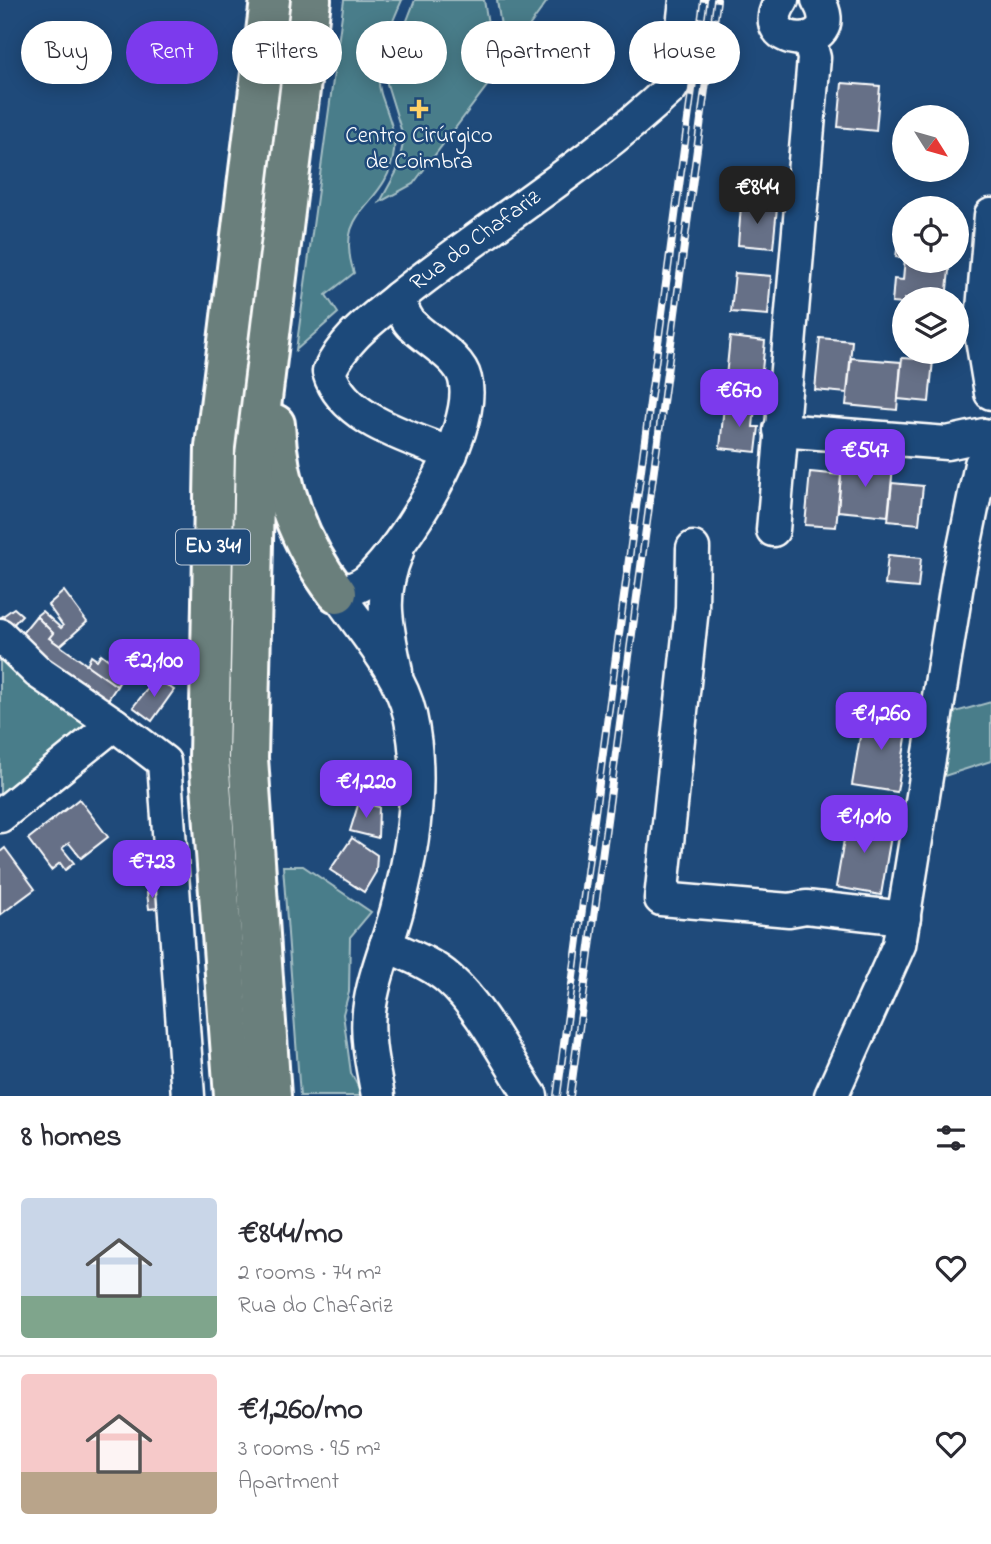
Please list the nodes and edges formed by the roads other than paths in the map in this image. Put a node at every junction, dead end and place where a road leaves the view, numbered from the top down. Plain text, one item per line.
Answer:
1 (270, 0) edge
2 (311, 0) edge
3 (686, 0) edge
4 (782, 0) edge
5 (818, 0) edge
6 (809, 39) junction
7 (991, 215) edge
8 (398, 298) junction
9 (269, 340) junction
10 (990, 375) edge
11 (780, 430) junction
12 (985, 452) edge
13 (450, 454) junction
14 (991, 521) edge
15 (773, 530) dead end
16 (401, 541) junction
17 (965, 543) junction
18 (693, 548) dead end
19 (337, 593) junction
20 (0, 635) edge
21 (398, 683) junction
22 (114, 724) junction
23 (0, 816) edge
24 (904, 918) junction
25 (386, 945) junction
26 (188, 1096) edge
27 (234, 1096) edge
28 (271, 1096) edge
29 (378, 1096) edge
30 (531, 1096) edge
31 (831, 1096) edge

1 - 27 highway, EN 341
2 - 9 highway, EN 341
3 - 8 street, Rua do Chafariz
4 - 6 street
5 - 6 street
6 - 11 street
7 - 10 street
8 - 13 street, Rua do Chafariz
8 - 13 street
9 - 19 highway
9 - 28 highway, EN 341
11 - 12 street
11 - 15 street
12 - 17 street
13 - 16 street, Rua do Chafariz
14 - 17 street
16 - 19 street, Rua do Chafariz
16 - 21 street, Rua do Chafariz
17 - 24 street
18 - 24 street
19 - 21 street
20 - 22 street
21 - 25 street
22 - 23 street
22 - 26 street
24 - 31 street
25 - 29 street
25 - 30 street

